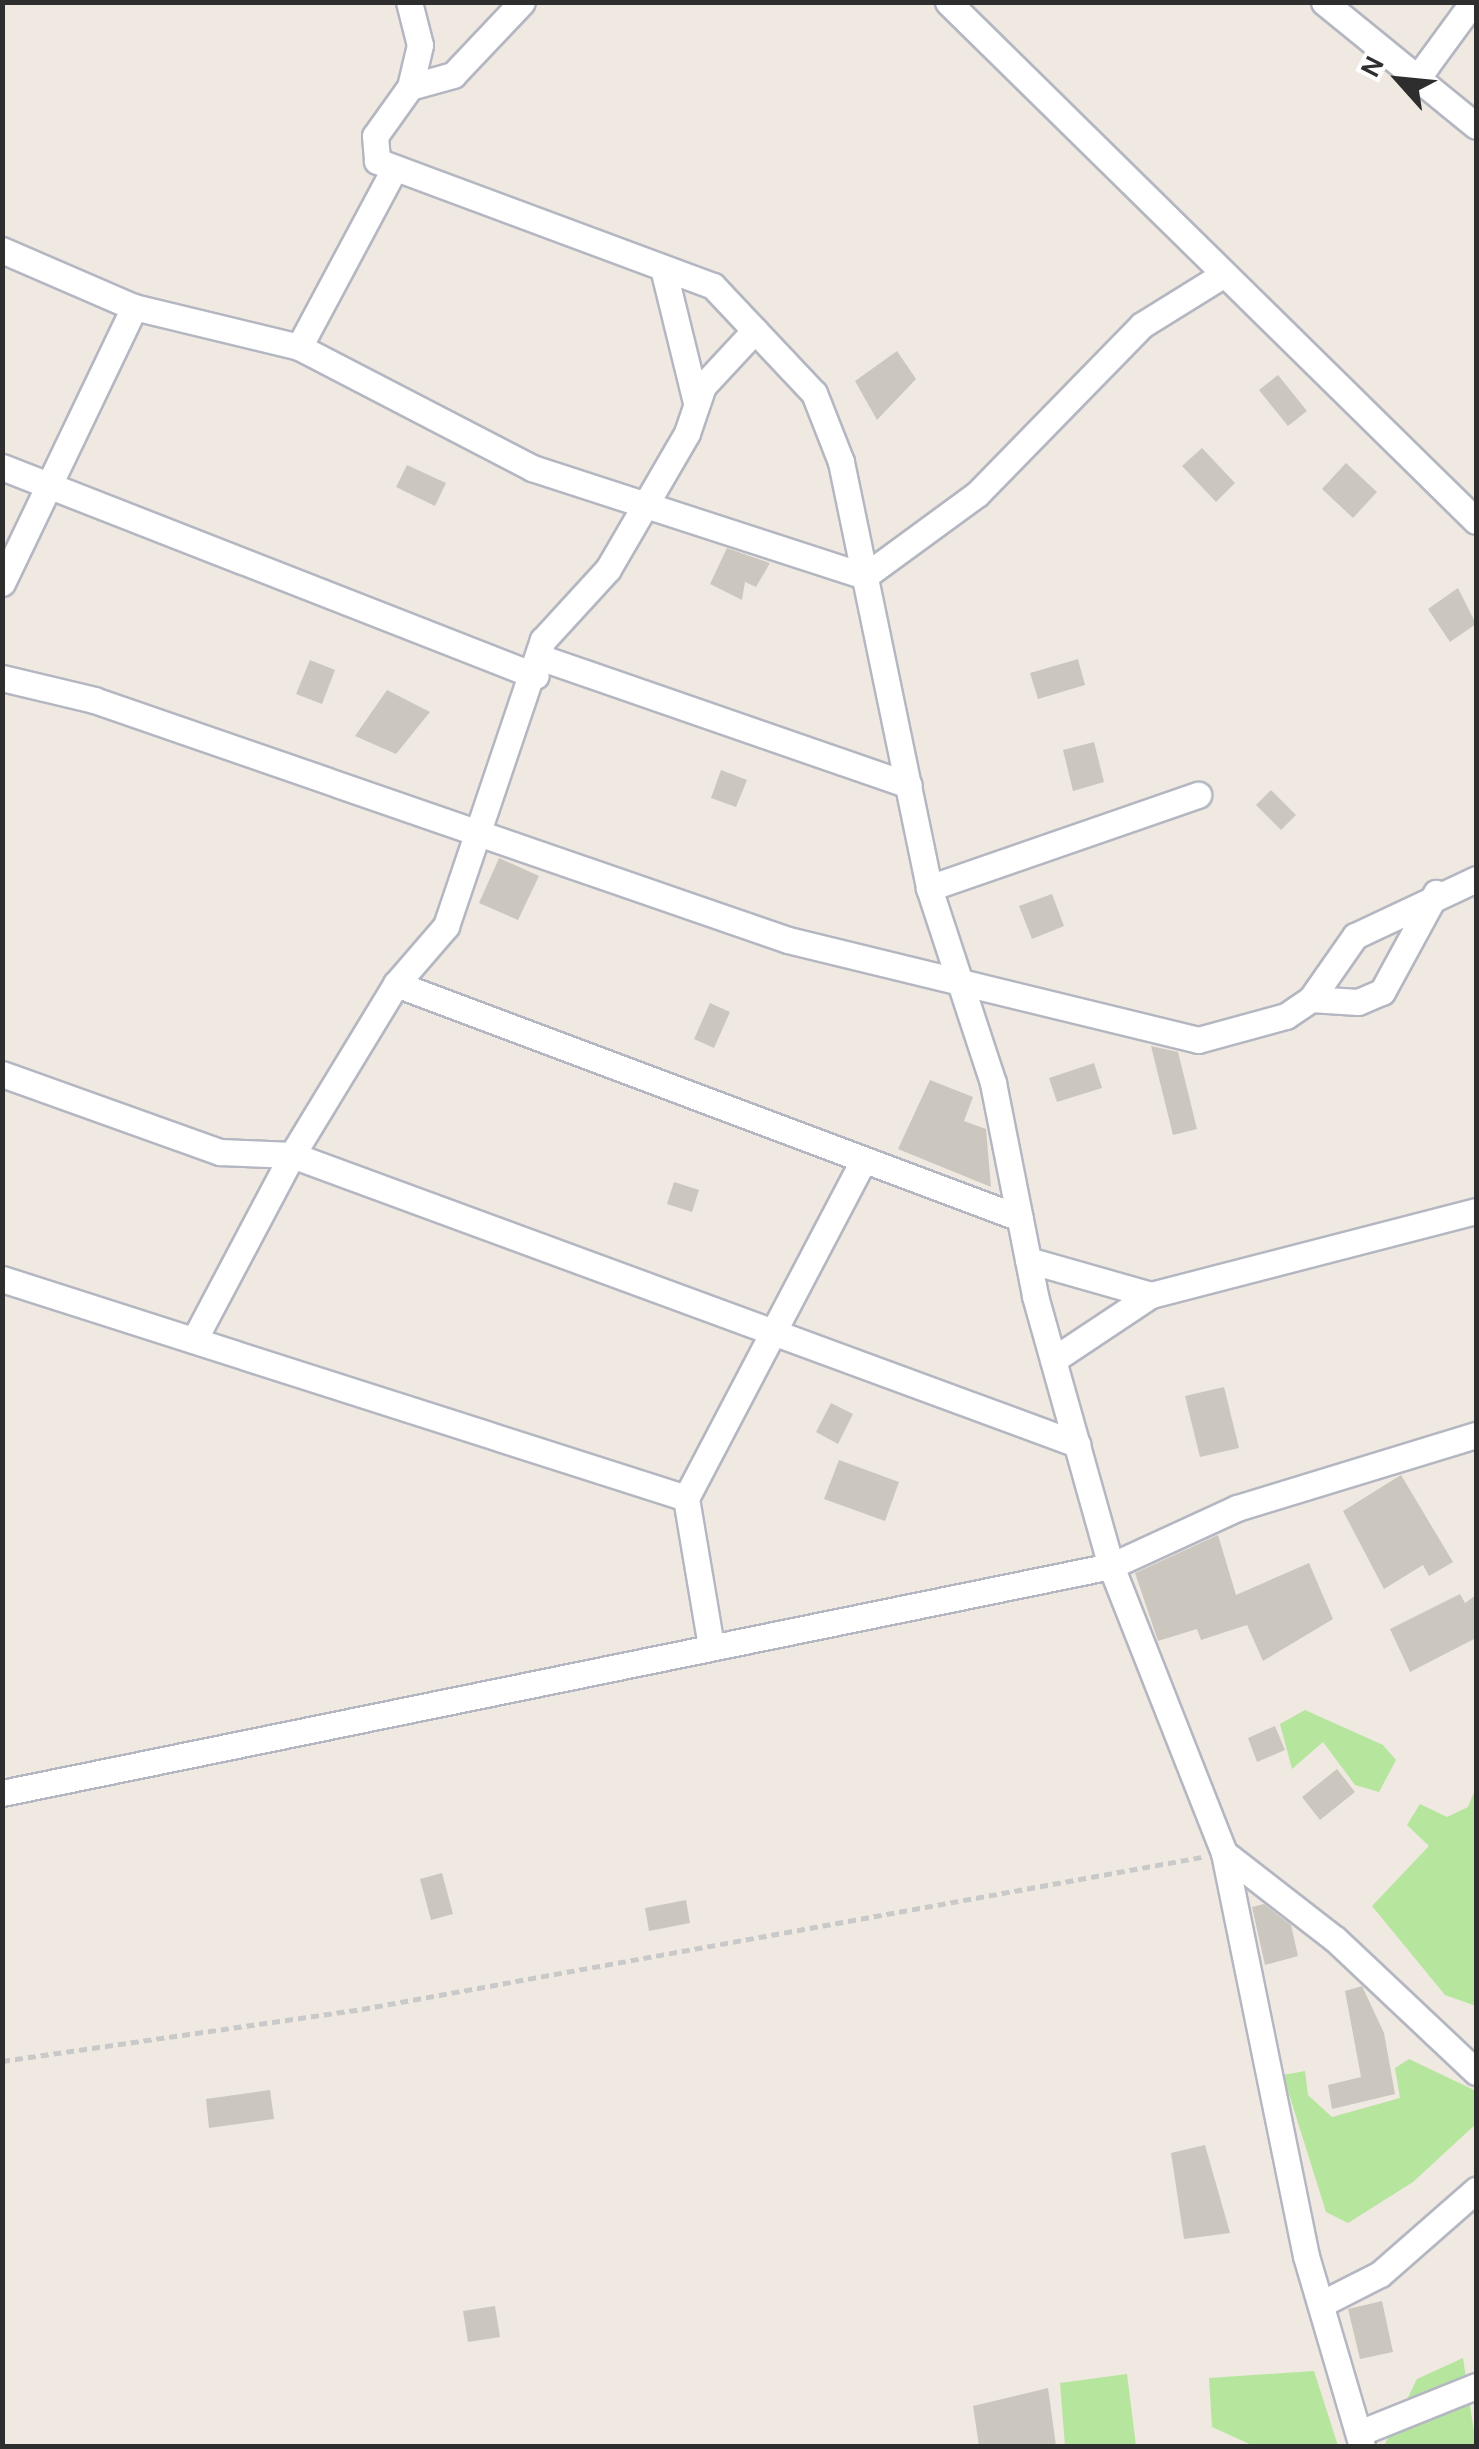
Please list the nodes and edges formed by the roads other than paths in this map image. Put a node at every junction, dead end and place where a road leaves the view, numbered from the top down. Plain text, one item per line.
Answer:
1 (409, 2) edge
2 (522, 2) edge
3 (948, 2) edge
4 (1324, 2) edge
5 (1473, 2) edge
6 (1422, 73) junction
7 (410, 88) junction
8 (1476, 126) edge
9 (394, 169) junction
10 (2, 250) edge
11 (663, 268) junction
12 (1221, 276) junction
13 (134, 307) junction
14 (755, 330) junction
15 (299, 347) junction
16 (696, 402) junction
17 (2, 467) edge
18 (54, 490) junction
19 (646, 504) junction
20 (1476, 521) edge
21 (865, 576) junction
22 (2, 583) edge
23 (539, 667) junction
24 (2, 678) edge
25 (909, 784) junction
26 (1198, 796) dead end
27 (481, 840) junction
28 (1476, 879) edge
29 (929, 888) junction
30 (1436, 893) junction
31 (958, 982) junction
32 (396, 984) junction
33 (1311, 999) junction
34 (2, 1074) edge
35 (292, 1155) junction
36 (863, 1161) junction
37 (1476, 1212) edge
38 (1020, 1218) junction
39 (1028, 1260) junction
40 (2, 1279) edge
41 (1151, 1295) junction
42 (771, 1330) junction
43 (194, 1340) junction
44 (1054, 1360) junction
45 (1476, 1435) edge
46 (1077, 1444) junction
47 (686, 1498) junction
48 (1111, 1566) junction
49 (711, 1646) junction
50 (2, 1793) edge
51 (1224, 1852) junction
52 (1466, 2050) edge
53 (1476, 2072) edge
54 (1476, 2190) edge
55 (1321, 2304) junction
56 (1476, 2386) edge
57 (1360, 2440) edge

1 - 7 street
2 - 7 street
3 - 12 street
4 - 6 street
5 - 6 street
6 - 8 street
7 - 9 street
9 - 11 street
9 - 15 street
10 - 13 street
11 - 14 street
11 - 16 street
12 - 20 street
12 - 21 street
13 - 15 street
13 - 18 street
14 - 16 street
14 - 21 street
15 - 19 street
16 - 19 street
17 - 18 street
18 - 22 street
18 - 23 street
19 - 21 street
19 - 23 street
21 - 25 street
23 - 25 street
23 - 27 street
24 - 27 street
25 - 29 street
26 - 29 street
27 - 31 street
27 - 32 street
28 - 30 street
29 - 31 street
30 - 33 street
30 - 33 street
31 - 33 street
31 - 38 street
32 - 35 street
32 - 36 street
34 - 35 street
35 - 42 street
35 - 43 street
36 - 38 street
36 - 42 street
37 - 41 street
38 - 39 street
39 - 41 street
39 - 44 street
40 - 43 street
41 - 44 street
42 - 46 street
42 - 47 street
43 - 47 street
44 - 46 street
45 - 48 street
46 - 48 street
47 - 49 street
48 - 49 street
48 - 51 street
49 - 50 street
51 - 52 street
51 - 55 street
52 - 53 street
54 - 55 street
55 - 57 street
56 - 57 street

